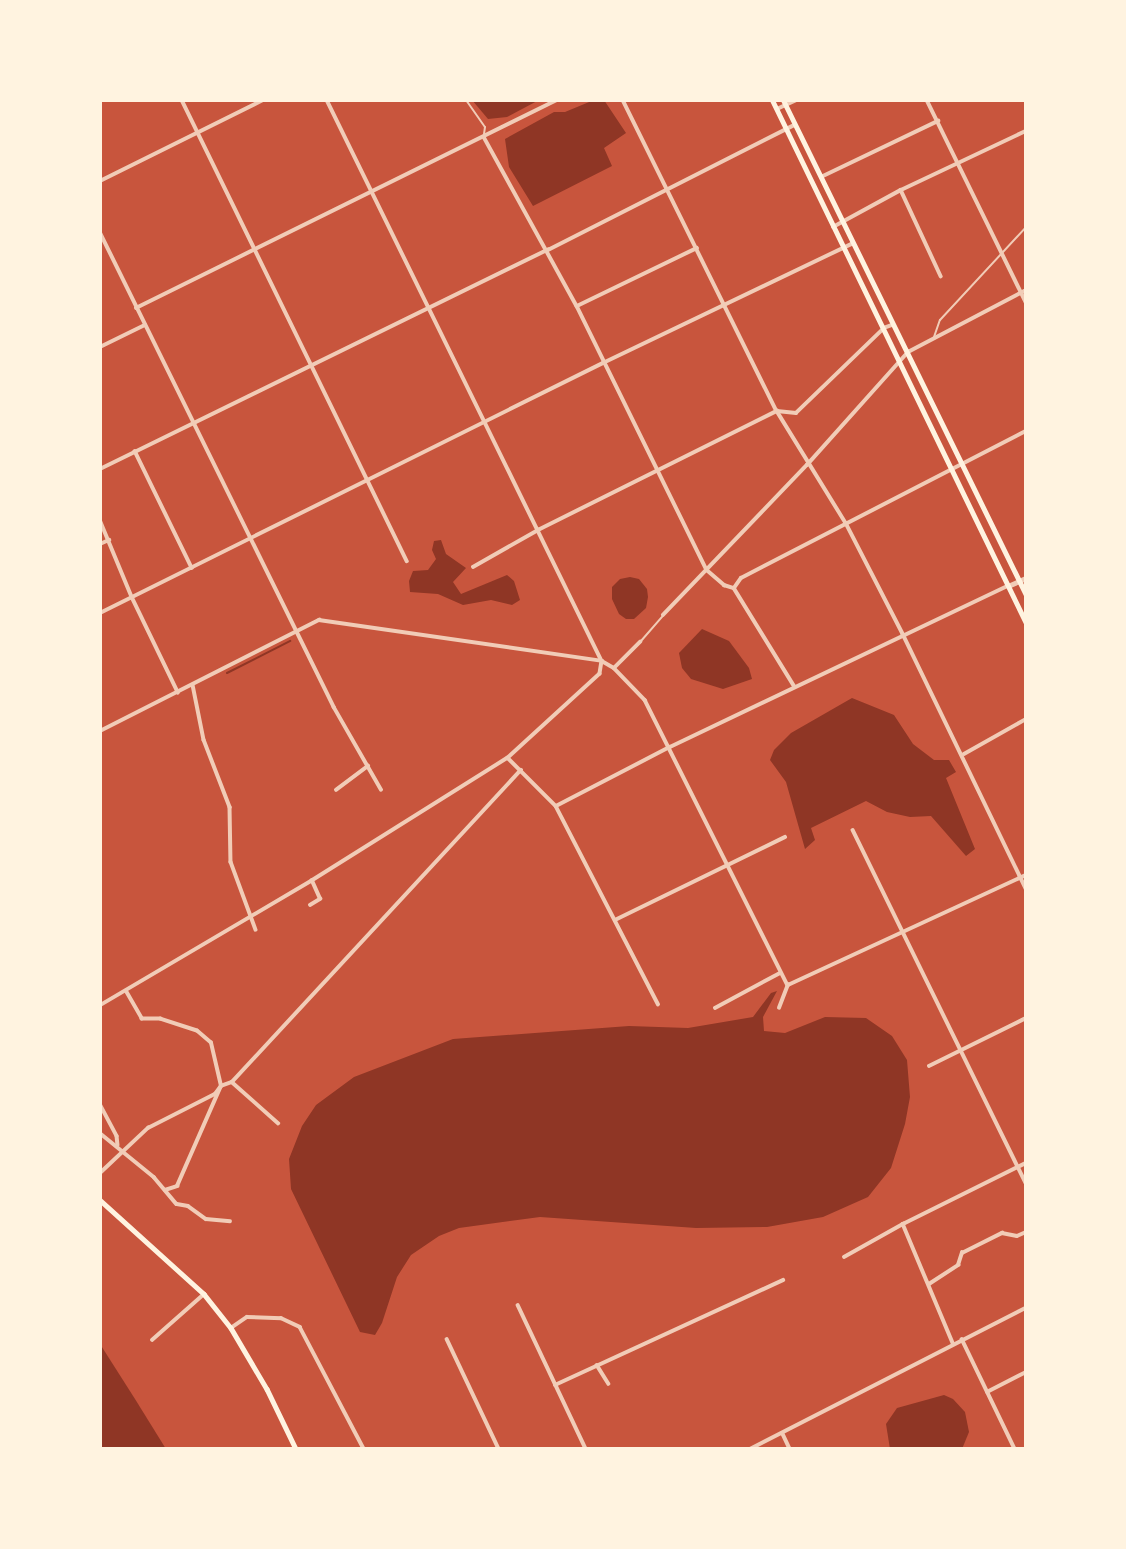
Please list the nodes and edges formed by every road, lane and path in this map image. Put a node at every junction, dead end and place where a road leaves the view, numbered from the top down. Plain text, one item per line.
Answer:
1 (182, 100) edge
2 (263, 100) edge
3 (327, 100) edge
4 (466, 100) edge
5 (557, 100) edge
6 (622, 100) edge
7 (772, 100) edge
8 (796, 100) edge
9 (927, 100) edge
10 (785, 102) edge
11 (776, 109) junction
12 (937, 121) junction
13 (796, 125) junction
14 (786, 130) junction
15 (1026, 131) edge
16 (197, 132) junction
17 (484, 137) junction
18 (959, 163) junction
19 (821, 177) junction
20 (100, 181) edge
21 (668, 188) junction
22 (901, 190) junction
23 (373, 191) junction
24 (843, 222) junction
25 (833, 227) junction
26 (1026, 227) edge
27 (100, 232) edge
28 (853, 243) junction
29 (256, 248) junction
30 (697, 248) junction
31 (844, 248) junction
32 (548, 250) junction
33 (1002, 252) junction
34 (941, 276) dead end
35 (1024, 291) edge
36 (1026, 302) edge
37 (724, 305) junction
38 (429, 306) junction
39 (577, 306) junction
40 (136, 308) junction
41 (894, 324) junction
42 (145, 325) junction
43 (884, 328) junction
44 (934, 339) junction
45 (100, 346) edge
46 (908, 352) junction
47 (900, 362) junction
48 (313, 363) junction
49 (603, 363) junction
50 (776, 411) junction
51 (194, 423) junction
52 (486, 423) junction
53 (1026, 431) edge
54 (135, 451) junction
55 (961, 464) junction
56 (807, 465) junction
57 (100, 469) edge
58 (952, 469) junction
59 (656, 470) junction
60 (369, 480) junction
61 (100, 520) edge
62 (846, 523) junction
63 (538, 530) junction
64 (109, 540) junction
65 (251, 540) junction
66 (100, 544) edge
67 (408, 561) dead end
68 (473, 567) dead end
69 (192, 568) junction
70 (707, 570) junction
71 (1026, 578) edge
72 (1020, 581) junction
73 (1008, 586) junction
74 (734, 588) junction
75 (1026, 595) edge
76 (132, 597) junction
77 (100, 613) edge
78 (663, 615) joint
79 (1026, 623) edge
80 (297, 632) junction
81 (903, 634) junction
82 (640, 642) joint
83 (602, 661) junction
84 (614, 668) junction
85 (194, 685) junction
86 (795, 687) junction
87 (178, 692) junction
88 (1026, 719) edge
89 (100, 730) edge
90 (670, 747) junction
91 (963, 754) junction
92 (508, 758) junction
93 (368, 766) junction
94 (521, 770) junction
95 (381, 789) dead end
96 (336, 790) dead end
97 (556, 806) junction
98 (853, 830) dead end
99 (785, 838) dead end
100 (728, 866) junction
101 (1026, 875) edge
102 (1021, 877) junction
103 (312, 881) junction
104 (1026, 889) edge
105 (310, 905) dead end
106 (250, 916) junction
107 (615, 920) junction
108 (256, 930) dead end
109 (905, 930) junction
110 (780, 973) junction
111 (788, 985) junction
112 (126, 991) junction
113 (658, 1004) dead end
114 (100, 1006) edge
115 (715, 1008) dead end
116 (779, 1008) dead end
117 (1026, 1018) edge
118 (962, 1049) junction
119 (929, 1066) dead end
120 (232, 1082) junction
121 (221, 1086) junction
122 (100, 1104) edge
123 (278, 1123) dead end
124 (100, 1133) edge
125 (118, 1145) junction
126 (124, 1150) junction
127 (1026, 1163) edge
128 (1018, 1167) junction
129 (100, 1173) edge
130 (1026, 1183) edge
131 (165, 1190) junction
132 (100, 1200) edge
133 (230, 1221) dead end
134 (902, 1224) junction
135 (1026, 1233) edge
136 (844, 1257) dead end
137 (783, 1280) dead end
138 (929, 1284) junction
139 (204, 1294) junction
140 (517, 1305) dead end
141 (1026, 1308) edge
142 (231, 1328) junction
143 (447, 1339) dead end
144 (962, 1339) junction
145 (152, 1340) dead end
146 (953, 1343) junction
147 (597, 1365) junction
148 (1026, 1372) edge
149 (609, 1384) dead end
150 (555, 1385) junction
151 (987, 1392) junction
152 (783, 1434) junction
153 (296, 1449) edge
154 (364, 1449) edge
155 (499, 1449) edge
156 (586, 1449) edge
157 (750, 1449) edge
158 (790, 1449) edge
159 (1015, 1449) edge

1 - 16 street
2 - 16 street
3 - 23 street
4 - 17 lane
5 - 17 street
6 - 21 street
7 - 11 main road
8 - 10 street
9 - 12 street
10 - 11 street
10 - 13 main road
11 - 14 main road
12 - 18 street
12 - 19 street
13 - 14 street
13 - 19 main road
14 - 21 street
14 - 25 main road
15 - 18 street
16 - 20 street
16 - 29 street
17 - 23 street
17 - 32 street
18 - 22 street
18 - 33 street
19 - 24 main road
21 - 30 street
21 - 32 street
22 - 24 street
22 - 34 street
23 - 29 street
23 - 38 street
24 - 25 street
24 - 28 main road
25 - 31 main road
26 - 33 lane
27 - 40 street
28 - 31 street
28 - 41 main road
29 - 40 street
29 - 48 street
30 - 37 street
30 - 39 street
31 - 37 street
31 - 43 main road
32 - 38 street
32 - 39 street
33 - 35 street
33 - 44 lane
35 - 36 street
35 - 44 street
37 - 49 street
37 - 50 street
38 - 48 street
38 - 52 street
39 - 49 street
40 - 42 street
41 - 43 street
41 - 46 main road
42 - 45 street
42 - 51 street
43 - 47 main road
43 - 50 street
44 - 46 street
46 - 47 street
46 - 55 main road
47 - 56 street
47 - 58 main road
48 - 51 street
48 - 60 street
49 - 52 street
49 - 59 street
50 - 56 street
50 - 59 street
51 - 54 street
51 - 65 street
52 - 60 street
52 - 63 street
53 - 55 street
54 - 57 street
54 - 69 street
55 - 58 street
55 - 72 main road
56 - 62 street
56 - 70 street
58 - 62 street
58 - 73 main road
59 - 63 street
59 - 70 street
60 - 65 street
60 - 67 street
61 - 64 street
62 - 74 street
62 - 81 street
63 - 68 street
63 - 83 street
64 - 66 street
64 - 76 street
65 - 69 street
65 - 80 street
69 - 76 street
70 - 74 street
70 - 78 street
71 - 72 street
72 - 73 street
72 - 75 main road
73 - 79 main road
73 - 81 street
74 - 86 street
76 - 77 street
76 - 87 street
78 - 82 lane
80 - 83 street
80 - 85 street
80 - 93 street
81 - 86 street
81 - 91 street
82 - 84 street
83 - 84 street
83 - 92 street
84 - 90 street
85 - 87 street
85 - 106 street
86 - 90 street
87 - 89 street
88 - 91 street
90 - 97 street
90 - 100 street
91 - 102 street
92 - 94 street
92 - 103 street
93 - 95 street
93 - 96 street
94 - 97 street
94 - 120 street
97 - 107 street
98 - 109 street
99 - 100 street
100 - 107 street
100 - 110 street
101 - 102 street
102 - 104 street
102 - 109 street
103 - 105 street
103 - 106 street
106 - 108 street
106 - 112 street
107 - 113 street
109 - 111 street
109 - 118 street
110 - 111 street
110 - 115 street
111 - 116 street
112 - 114 street
112 - 121 street
117 - 118 street
118 - 119 street
118 - 128 street
120 - 121 street
120 - 123 street
121 - 126 street
121 - 131 street
122 - 125 street
124 - 125 street
125 - 126 street
126 - 129 street
126 - 131 street
127 - 128 street
128 - 130 street
128 - 134 street
131 - 133 street
132 - 139 main road
134 - 136 street
134 - 138 street
135 - 138 street
137 - 147 street
138 - 146 street
139 - 142 main road
139 - 145 street
140 - 150 street
141 - 144 street
142 - 153 main road
142 - 154 street
143 - 155 street
144 - 146 street
144 - 151 street
146 - 152 street
147 - 149 street
147 - 150 street
148 - 151 street
150 - 156 street
151 - 159 street
152 - 157 street
152 - 158 street

